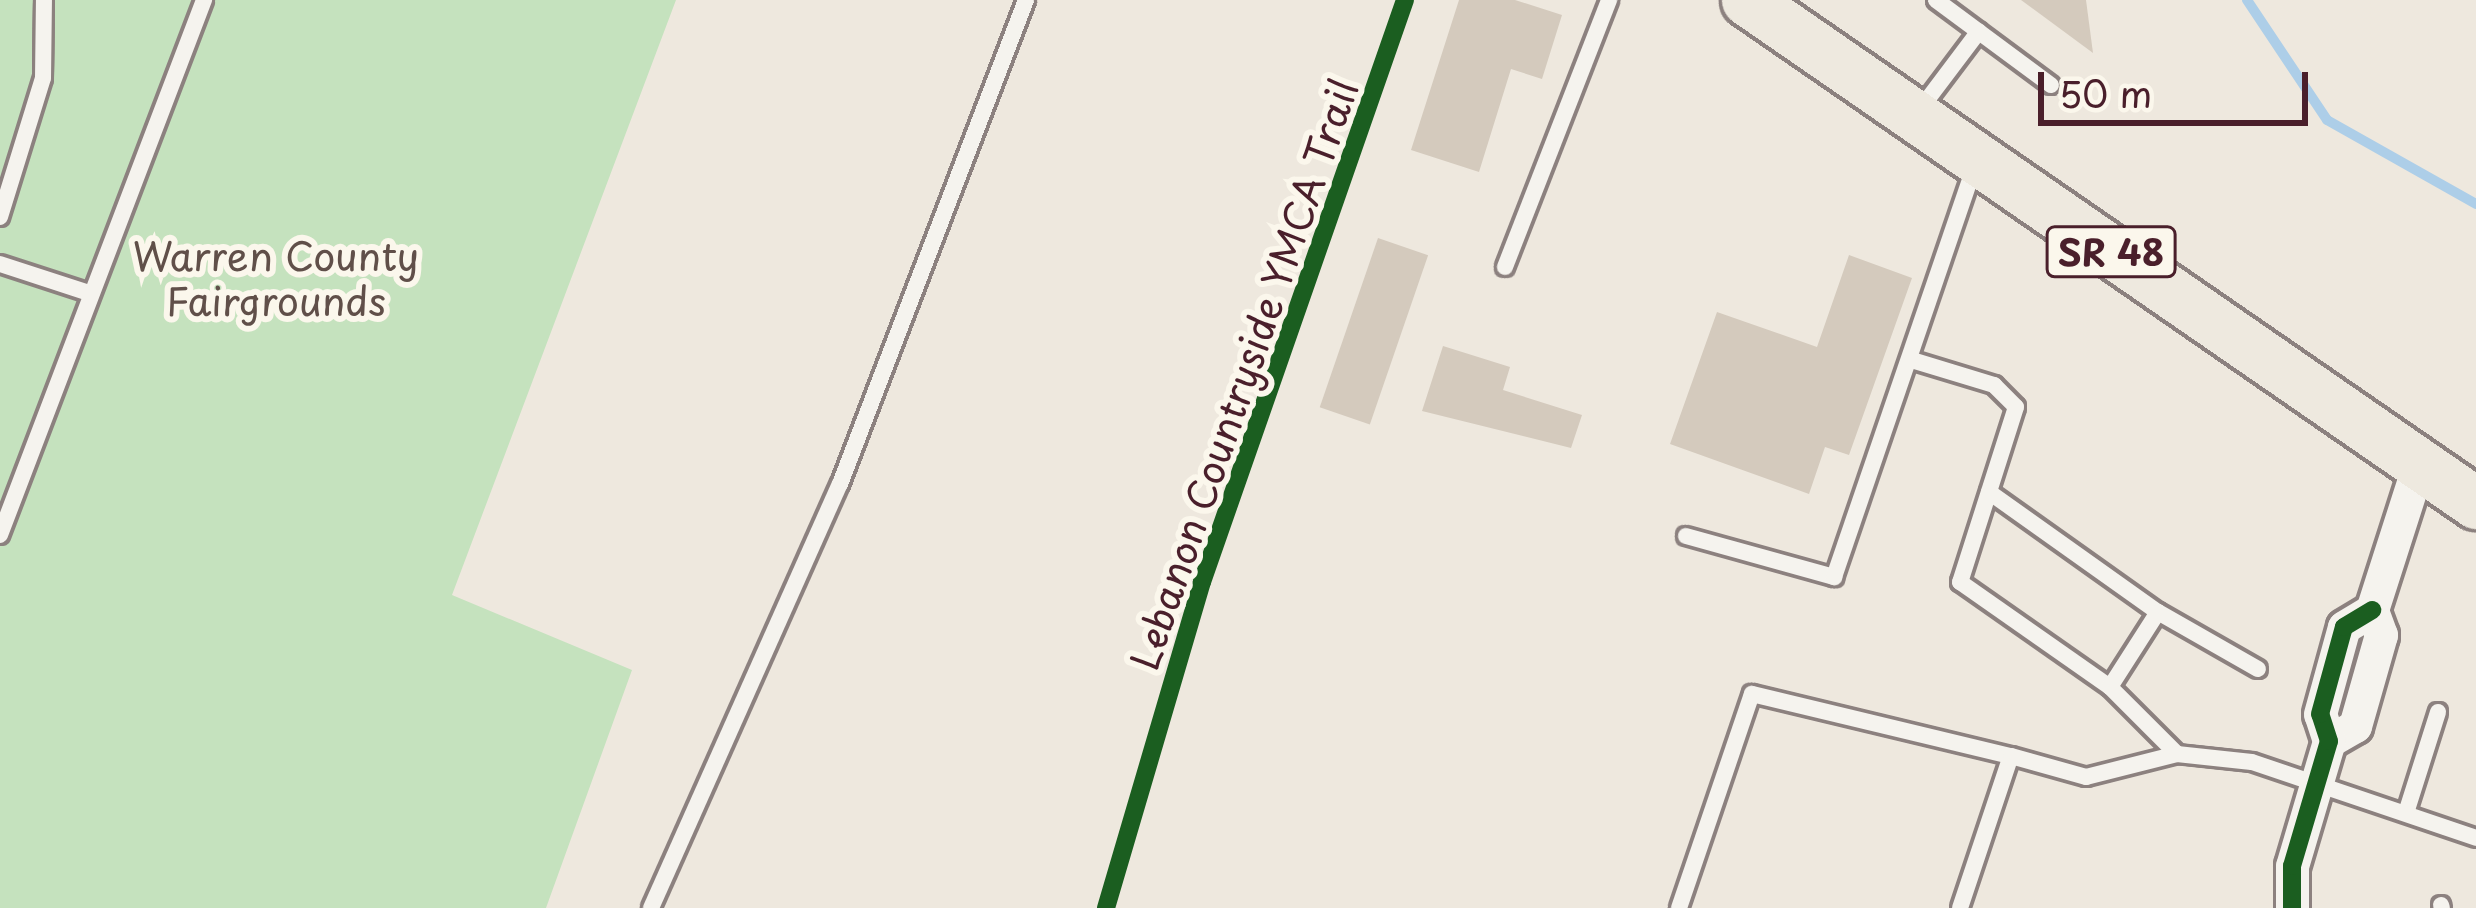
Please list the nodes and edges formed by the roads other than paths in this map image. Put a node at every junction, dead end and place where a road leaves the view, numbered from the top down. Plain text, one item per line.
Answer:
1 (44, 0) edge
2 (204, 0) edge
3 (1026, 0) edge
4 (1609, 0) edge
5 (1747, 0) edge
6 (1936, 0) edge
7 (1978, 31) junction
8 (2051, 85) dead end
9 (1916, 116) junction
10 (1978, 159) junction
11 (0, 217) edge
12 (0, 264) edge
13 (1505, 266) dead end
14 (89, 293) junction
15 (1915, 361) junction
16 (2419, 464) junction
17 (1989, 492) junction
18 (2476, 503) edge
19 (0, 535) edge
20 (1685, 536) dead end
21 (2158, 612) junction
22 (2258, 669) dead end
23 (2110, 687) junction
24 (2438, 712) dead end
25 (2177, 754) junction
26 (2011, 756) junction
27 (2317, 782) junction
28 (2406, 812) junction
29 (2476, 838) edge
30 (651, 908) edge
31 (1679, 908) edge
32 (1960, 908) edge
33 (2292, 908) edge

1 - 11 lane
2 - 14 lane
3 - 30 lane
4 - 13 lane
5 - 9 main road, SR 48
6 - 7 lane
7 - 8 lane
7 - 9 lane
9 - 10 main road, SR 48
10 - 15 lane
10 - 16 main road, SR 48
12 - 14 lane
14 - 19 lane
15 - 17 lane
15 - 20 lane
16 - 18 main road, SR 48
16 - 27 street
17 - 21 lane
17 - 23 lane
21 - 22 lane
21 - 23 lane
23 - 25 lane
24 - 28 lane
25 - 26 lane
25 - 27 lane
26 - 31 lane
26 - 32 lane
27 - 28 lane
27 - 33 street
28 - 29 lane

